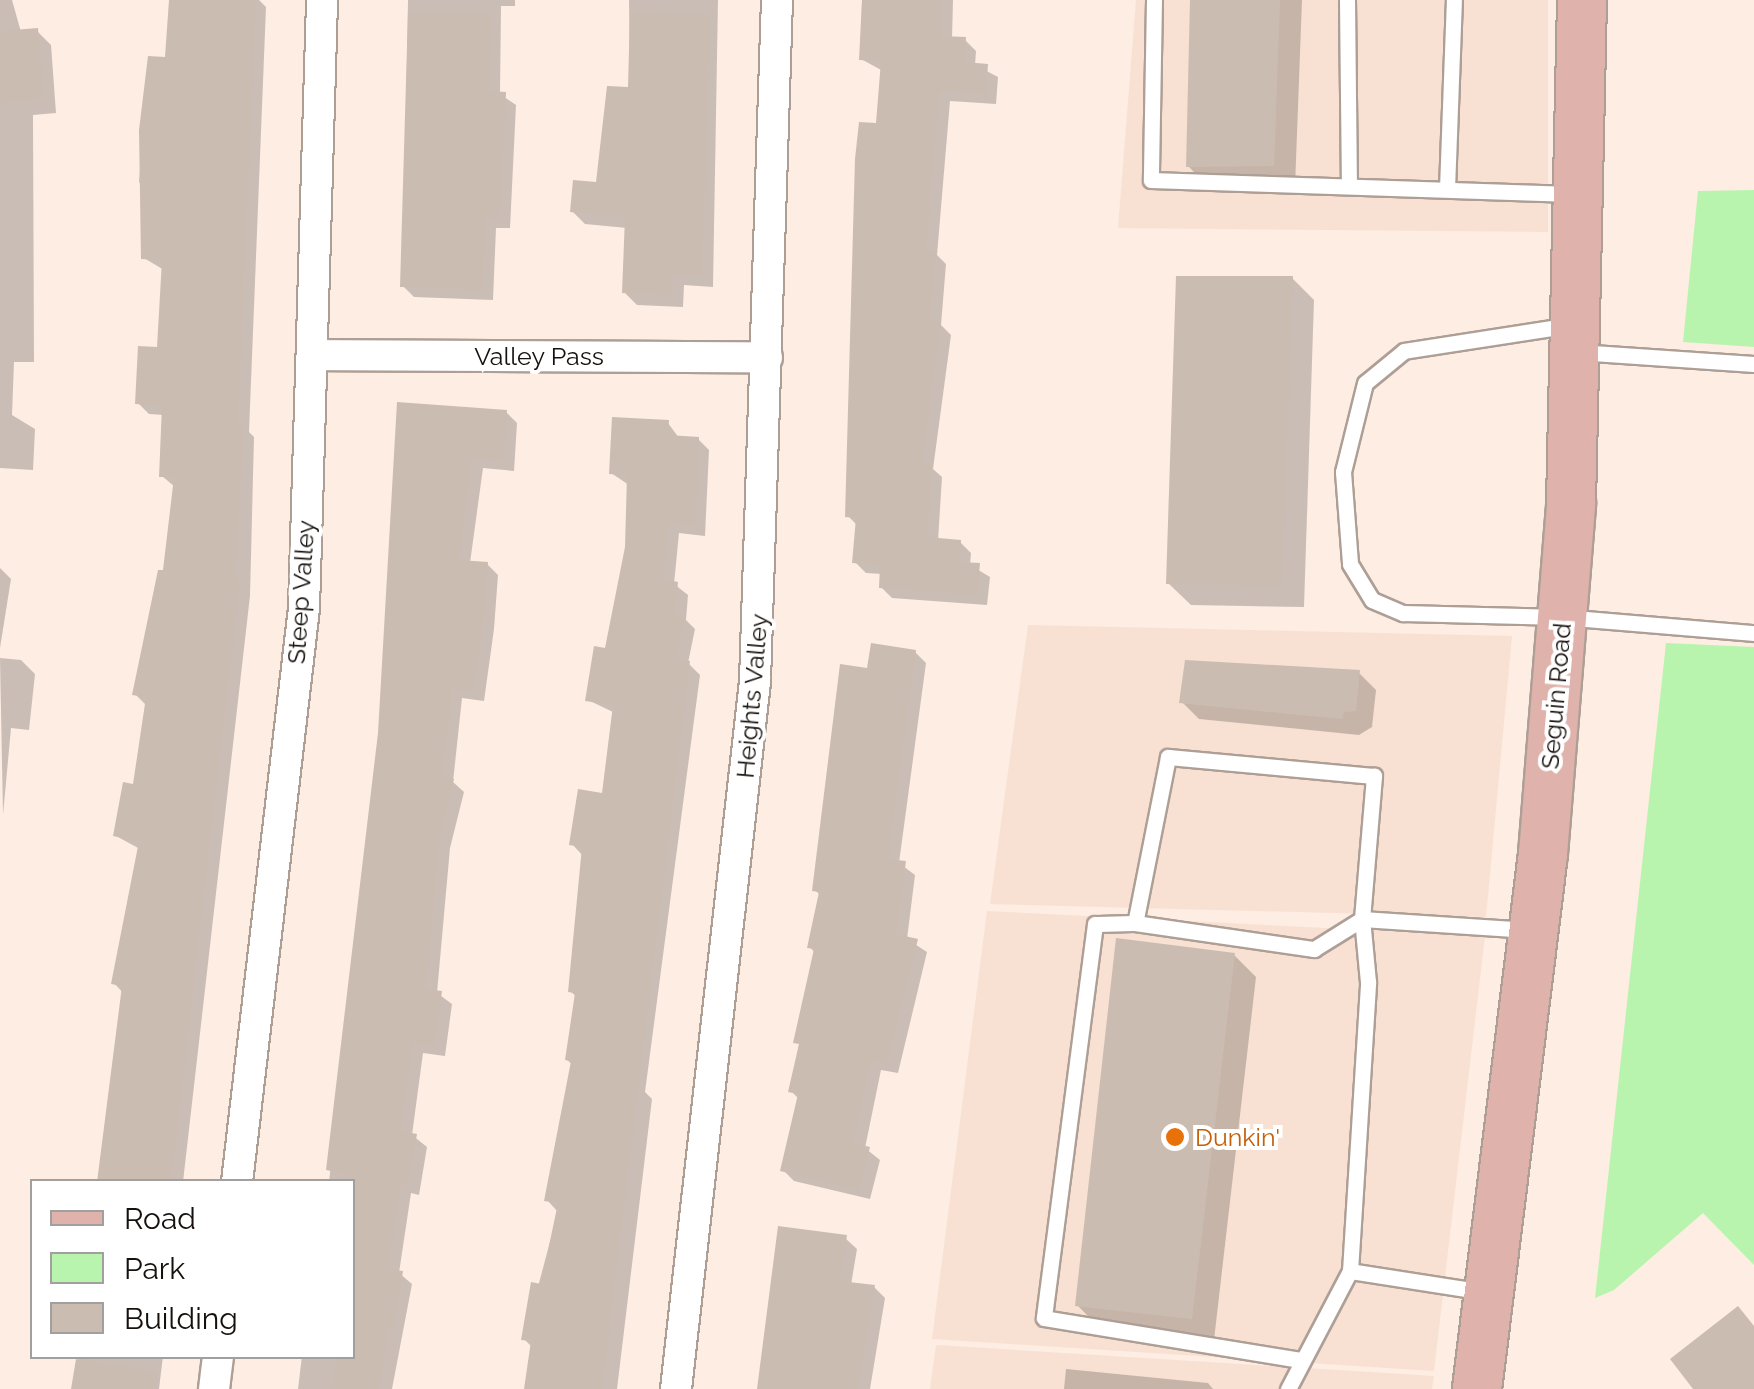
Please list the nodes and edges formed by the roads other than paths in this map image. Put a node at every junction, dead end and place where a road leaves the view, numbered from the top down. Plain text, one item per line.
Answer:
1 (322, 0) edge
2 (777, 0) edge
3 (1154, 0) edge
4 (1347, 0) edge
5 (1454, 0) edge
6 (1582, 0) edge
7 (1350, 184) junction
8 (1447, 188) junction
9 (1576, 195) junction
10 (1574, 338) junction
11 (312, 355) junction
12 (767, 357) junction
13 (1754, 364) edge
14 (1562, 616) junction
15 (1754, 633) edge
16 (1362, 919) junction
17 (1135, 923) junction
18 (1533, 931) junction
19 (237, 1179) edge
20 (1350, 1271) junction
21 (1488, 1293) junction
22 (218, 1359) edge
23 (1300, 1360) junction
24 (214, 1389) edge
25 (676, 1389) edge
26 (1288, 1389) edge
27 (1477, 1389) edge

1 - 11 street, Steep Valley
2 - 12 street, Heights Valley
3 - 7 lane
4 - 7 lane
5 - 8 lane
6 - 9 main road, Seguin Road
7 - 8 lane
8 - 9 lane
9 - 10 main road, Seguin Road
10 - 13 lane
10 - 14 main road, Seguin Road
10 - 14 lane
11 - 12 street, Valley Pass
11 - 19 street, Steep Valley
12 - 25 street, Heights Valley
14 - 15 lane
14 - 18 main road, Seguin Road
16 - 17 lane
16 - 17 lane
16 - 18 lane
16 - 20 lane
17 - 23 lane
18 - 21 main road, Seguin Road
20 - 21 lane
20 - 23 lane
21 - 27 main road, Seguin Road
22 - 24 street
23 - 26 lane

